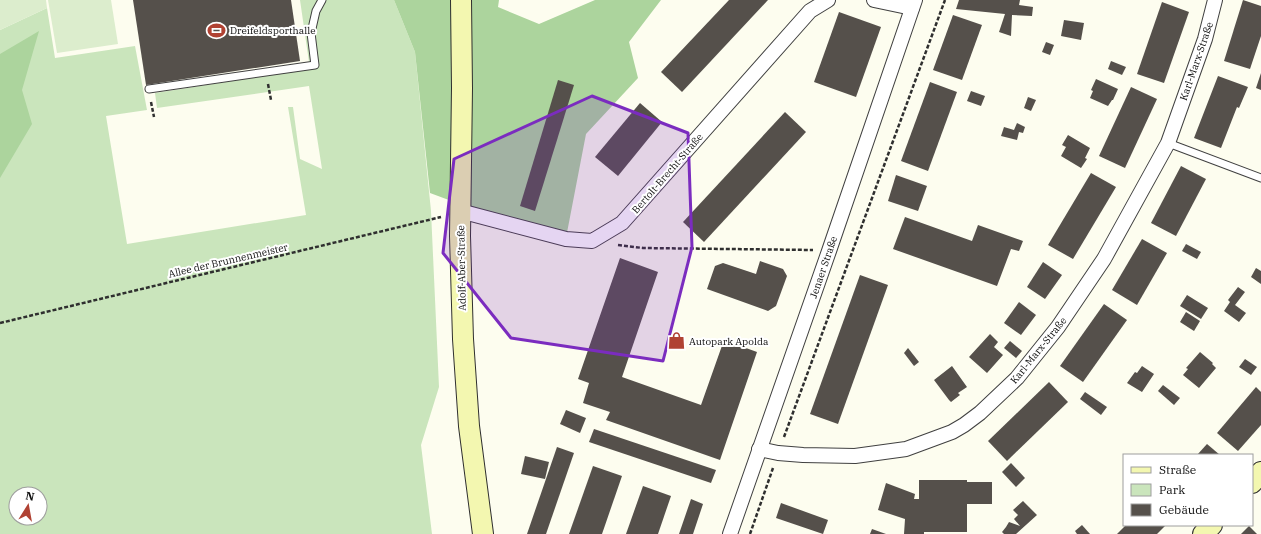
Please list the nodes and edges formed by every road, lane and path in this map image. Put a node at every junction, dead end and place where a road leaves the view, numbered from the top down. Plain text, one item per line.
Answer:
1 (322, 0) edge
2 (461, 0) edge
3 (828, 0) edge
4 (874, 0) edge
5 (945, 0) edge
6 (1215, 0) edge
7 (913, 4) edge
8 (149, 89) dead end
9 (1168, 144) junction
10 (1261, 178) edge
11 (460, 211) junction
12 (592, 241) junction
13 (829, 251) junction
14 (0, 323) edge
15 (759, 449) junction
16 (778, 453) junction
17 (1261, 472) edge
18 (1253, 482) edge
19 (1211, 526) edge
20 (483, 534) edge
21 (730, 534) edge
22 (750, 534) edge
23 (1203, 534) edge

1 - 8 lane
2 - 11 main road, Adolf-Aber-Straße
3 - 12 street, Bertolt-Brecht-Straße
4 - 7 street
5 - 16 path
6 - 9 street, Karl-Marx-Straße
7 - 13 street, Jenaer Straße
9 - 10 lane
9 - 16 street, Karl-Marx-Straße
11 - 12 street
11 - 14 path, Allee der Brunnenmeister
11 - 20 main road, Adolf-Aber-Straße
12 - 13 path
13 - 15 street, Jenaer Straße
15 - 16 street, Karl-Marx-Straße
15 - 21 street, Jenaer Straße
16 - 22 path
17 - 18 main road
19 - 23 main road

